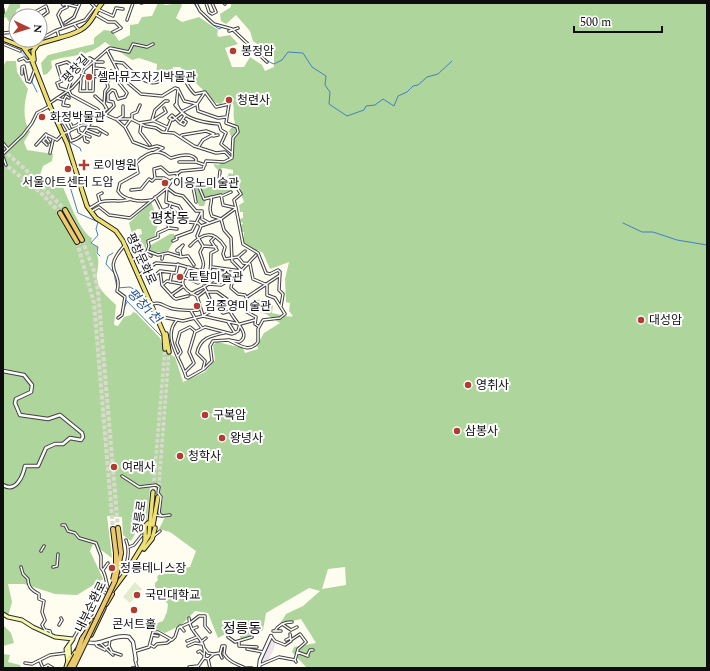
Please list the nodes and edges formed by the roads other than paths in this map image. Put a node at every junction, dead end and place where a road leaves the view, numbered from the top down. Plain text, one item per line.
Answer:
1 (62, 3) edge
2 (80, 3) edge
3 (91, 3) edge
4 (102, 3) edge
5 (133, 3) edge
6 (196, 3) edge
7 (206, 3) edge
8 (212, 3) edge
9 (66, 4) edge
10 (78, 7) junction
11 (96, 8) junction
12 (3, 9) edge
13 (123, 9) dead end
14 (209, 12) junction
15 (3, 14) edge
16 (95, 14) junction
17 (205, 16) junction
18 (127, 20) dead end
19 (74, 24) junction
20 (62, 27) junction
21 (238, 28) dead end
22 (232, 29) junction
23 (57, 30) junction
24 (80, 31) junction
25 (229, 31) dead end
26 (114, 32) dead end
27 (48, 35) edge
28 (59, 37) junction
29 (48, 40) edge
30 (3, 44) edge
31 (153, 44) dead end
32 (36, 48) edge
33 (26, 49) edge
34 (107, 50) junction
35 (20, 51) dead end
36 (19, 60) dead end
37 (32, 60) junction
38 (94, 61) junction
39 (103, 62) dead end
40 (114, 62) junction
41 (267, 62) dead end
42 (94, 68) junction
43 (35, 69) junction
44 (104, 69) dead end
45 (111, 71) dead end
46 (83, 73) junction
47 (22, 74) dead end
48 (87, 76) junction
49 (94, 76) junction
50 (61, 78) junction
51 (72, 78) junction
52 (81, 78) junction
53 (110, 78) junction
54 (123, 79) junction
55 (178, 89) junction
56 (68, 90) junction
57 (87, 91) junction
58 (205, 92) junction
59 (95, 96) dead end
60 (57, 98) junction
61 (69, 98) dead end
62 (64, 100) junction
63 (168, 101) dead end
64 (104, 104) junction
65 (197, 104) junction
66 (49, 105) junction
67 (140, 105) dead end
68 (69, 106) dead end
69 (123, 106) dead end
70 (164, 108) dead end
71 (182, 112) junction
72 (106, 114) junction
73 (97, 116) junction
74 (226, 116) junction
75 (118, 119) junction
76 (132, 119) junction
77 (176, 119) junction
78 (91, 120) junction
79 (171, 120) junction
80 (183, 120) junction
81 (152, 121) junction
82 (63, 122) junction
83 (138, 123) junction
84 (180, 123) junction
85 (58, 124) junction
86 (78, 126) junction
87 (87, 127) junction
88 (125, 127) junction
89 (167, 127) junction
90 (86, 130) junction
91 (68, 132) junction
92 (166, 132) junction
93 (100, 133) dead end
94 (63, 134) junction
95 (107, 134) dead end
96 (84, 135) junction
97 (218, 135) dead end
98 (181, 136) junction
99 (213, 136) junction
100 (90, 137) dead end
101 (46, 138) junction
102 (53, 139) junction
103 (49, 142) dead end
104 (88, 142) dead end
105 (3, 143) edge
106 (36, 145) dead end
107 (47, 145) dead end
108 (150, 145) dead end
109 (199, 146) junction
110 (3, 149) edge
111 (7, 149) junction
112 (155, 152) junction
113 (50, 153) dead end
114 (232, 153) junction
115 (3, 154) edge
116 (3, 157) edge
117 (232, 159) junction
118 (179, 162) dead end
119 (196, 162) junction
120 (6, 165) dead end
121 (205, 165) junction
122 (220, 171) dead end
123 (177, 173) junction
124 (156, 178) junction
125 (177, 179) junction
126 (171, 182) junction
127 (234, 183) dead end
128 (193, 187) junction
129 (200, 187) junction
130 (167, 188) junction
131 (131, 190) dead end
132 (231, 192) dead end
133 (102, 193) dead end
134 (222, 196) junction
135 (155, 197) junction
136 (211, 197) junction
137 (132, 199) junction
138 (151, 200) junction
139 (100, 202) junction
140 (196, 202) dead end
141 (171, 203) junction
142 (169, 208) junction
143 (236, 208) junction
144 (65, 210) tunnel mouth
145 (90, 211) junction
146 (162, 211) junction
147 (202, 211) junction
148 (60, 213) tunnel mouth
149 (157, 213) dead end
150 (160, 219) dead end
151 (221, 219) junction
152 (173, 221) junction
153 (177, 223) dead end
154 (195, 223) junction
155 (210, 223) junction
156 (168, 225) junction
157 (201, 226) junction
158 (169, 228) junction
159 (177, 229) dead end
160 (214, 237) junction
161 (197, 239) junction
162 (82, 240) tunnel mouth
163 (173, 241) dead end
164 (77, 242) tunnel mouth
165 (125, 244) junction
166 (190, 246) dead end
167 (203, 246) junction
168 (216, 247) junction
169 (179, 251) dead end
170 (245, 251) dead end
171 (147, 252) junction
172 (163, 254) junction
173 (256, 255) dead end
174 (152, 256) dead end
175 (181, 257) junction
176 (238, 257) junction
177 (162, 259) dead end
178 (231, 259) junction
179 (132, 260) junction
180 (178, 264) junction
181 (250, 264) junction
182 (194, 265) dead end
183 (189, 267) junction
184 (212, 267) junction
185 (160, 271) junction
186 (241, 271) junction
187 (172, 272) junction
188 (280, 275) junction
189 (139, 276) junction
190 (183, 276) junction
191 (236, 276) junction
192 (153, 277) dead end
193 (170, 282) junction
194 (182, 284) junction
195 (208, 284) junction
196 (266, 284) junction
197 (162, 285) junction
198 (184, 286) junction
199 (204, 286) junction
200 (206, 291) junction
201 (191, 294) junction
202 (171, 295) junction
203 (188, 296) dead end
204 (197, 297) junction
205 (246, 297) junction
206 (210, 299) dead end
207 (231, 302) junction
208 (244, 302) junction
209 (152, 304) junction
210 (216, 306) junction
211 (281, 306) junction
212 (198, 310) dead end
213 (191, 311) junction
214 (230, 311) junction
215 (247, 312) dead end
216 (157, 316) junction
217 (203, 316) junction
218 (118, 318) dead end
219 (195, 319) junction
220 (177, 320) junction
221 (255, 320) junction
222 (228, 322) junction
223 (160, 324) junction
224 (240, 324) junction
225 (259, 327) junction
226 (203, 328) junction
227 (196, 332) junction
228 (224, 333) junction
229 (236, 333) junction
230 (222, 340) junction
231 (165, 349) tunnel mouth
232 (169, 352) tunnel mouth
233 (178, 356) junction
234 (203, 369) junction
235 (3, 371) edge
236 (185, 372) junction
237 (122, 476) dead end
238 (3, 486) edge
239 (153, 492) tunnel mouth
240 (158, 497) tunnel mouth
241 (156, 505) junction
242 (155, 515) junction
243 (170, 515) dead end
244 (162, 516) junction
245 (148, 523) dead end
246 (62, 525) dead end
247 (116, 528) tunnel mouth
248 (154, 528) dead end
249 (160, 531) dead end
250 (142, 535) dead end
251 (154, 536) junction
252 (126, 540) dead end
253 (44, 546) dead end
254 (129, 547) junction
255 (142, 550) junction
256 (41, 551) dead end
257 (118, 553) junction
258 (58, 554) dead end
259 (108, 563) dead end
260 (21, 567) dead end
261 (53, 567) dead end
262 (103, 570) junction
263 (110, 593) junction
264 (45, 596) dead end
265 (44, 600) junction
266 (102, 610) junction
267 (3, 614) edge
268 (100, 617) junction
269 (61, 618) dead end
270 (190, 619) dead end
271 (96, 621) junction
272 (292, 622) dead end
273 (189, 623) junction
274 (282, 624) junction
275 (59, 625) dead end
276 (180, 626) junction
277 (197, 627) dead end
278 (298, 627) dead end
279 (192, 629) junction
280 (45, 631) junction
281 (184, 631) dead end
282 (281, 631) dead end
283 (210, 632) dead end
284 (290, 634) dead end
285 (151, 635) junction
286 (158, 636) dead end
287 (271, 636) joint
288 (197, 637) junction
289 (228, 637) dead end
290 (252, 637) dead end
291 (206, 638) dead end
292 (73, 639) junction
293 (110, 639) junction
294 (290, 639) junction
295 (171, 640) junction
296 (286, 640) dead end
297 (186, 641) dead end
298 (239, 642) junction
299 (84, 643) junction
300 (97, 643) junction
301 (201, 643) junction
302 (150, 645) junction
303 (188, 645) dead end
304 (68, 646) junction
305 (109, 646) junction
306 (257, 647) dead end
307 (204, 648) junction
308 (104, 649) junction
309 (247, 649) dead end
310 (252, 649) junction
311 (313, 650) dead end
312 (135, 651) junction
313 (77, 652) junction
314 (198, 652) dead end
315 (263, 652) junction
316 (297, 652) junction
317 (66, 653) junction
318 (204, 654) junction
319 (214, 654) junction
320 (220, 654) junction
321 (113, 655) dead end
322 (121, 655) dead end
323 (224, 655) junction
324 (282, 655) dead end
325 (280, 657) junction
326 (204, 658) junction
327 (222, 658) dead end
328 (208, 659) junction
329 (70, 660) junction
330 (40, 661) junction
331 (136, 661) joint
332 (25, 663) dead end
333 (259, 666) edge
334 (137, 667) edge
335 (189, 667) edge
336 (197, 667) edge
337 (43, 668) edge
338 (53, 668) edge
339 (70, 668) edge
340 (132, 668) edge
341 (210, 668) edge
342 (246, 668) edge
343 (252, 668) edge

1 - 9 street
2 - 10 street
3 - 11 street
4 - 11 main road
5 - 18 street
6 - 17 street
7 - 14 street
8 - 14 street
9 - 10 street
9 - 20 street
10 - 20 street
11 - 13 street
11 - 16 main road
11 - 19 street
12 - 15 street
14 - 17 street
16 - 24 main road
16 - 26 street
17 - 22 street
19 - 20 street
19 - 24 street
20 - 23 street
21 - 22 street
22 - 25 street
22 - 41 street
23 - 27 street
23 - 28 street
24 - 28 main road
28 - 29 main road
30 - 35 street
31 - 34 street
32 - 43 main road
33 - 37 main road
34 - 38 street, 평창길 / 평창길
34 - 40 street
36 - 37 street
37 - 43 main road
38 - 39 street
38 - 42 street
38 - 46 street, 평창길 / 평창길
38 - 50 street
40 - 54 street
40 - 58 street
42 - 44 street
42 - 49 street
43 - 47 street
43 - 66 main road
45 - 53 street
46 - 48 street
46 - 51 street
46 - 52 street, 평창길 / 평창길
48 - 49 street
48 - 57 street
49 - 53 street
49 - 57 street
50 - 51 street
50 - 56 street
51 - 56 street
52 - 56 street, 평창길 / 평창길
52 - 57 street
53 - 64 street
54 - 55 street
54 - 72 street
55 - 65 street
55 - 71 street
56 - 60 street, 평창길 / 평창길
56 - 73 street
58 - 65 street
58 - 74 street
59 - 64 street
60 - 62 street, 평창길
60 - 66 street, 평창길 / 평창길
61 - 62 street, 평창길
62 - 68 street, 평창길
63 - 81 street
64 - 73 street
65 - 71 street
65 - 74 street
66 - 85 main road
66 - 111 street, 평창길
67 - 76 street
69 - 75 street
70 - 81 street
71 - 77 street
71 - 80 street
71 - 114 street
72 - 73 street
72 - 75 street
73 - 78 street
74 - 114 street
75 - 76 street
75 - 88 street
76 - 83 street
76 - 88 street
77 - 79 street
77 - 79 street
77 - 84 street
78 - 86 street
78 - 87 street
79 - 89 street
80 - 84 street
80 - 84 street
81 - 83 street
81 - 89 street
82 - 85 street
82 - 86 street
82 - 91 street
83 - 92 street
83 - 108 street
85 - 94 main road
86 - 91 street
86 - 96 street
87 - 90 street
87 - 95 street
88 - 112 street
89 - 92 street
90 - 93 street
90 - 96 street
91 - 94 street
91 - 96 street
92 - 98 street
94 - 102 street
94 - 145 main road
96 - 100 street
96 - 104 street
97 - 99 street
98 - 99 street
98 - 109 street
99 - 109 street
101 - 102 street
101 - 103 street
101 - 107 street
102 - 106 street
102 - 113 street
105 - 111 street
109 - 117 street
110 - 111 street
111 - 115 street, 평창길
112 - 119 street
112 - 137 street
114 - 117 street
116 - 120 street
117 - 121 street
118 - 119 street
119 - 121 street
121 - 123 street
122 - 129 street
123 - 124 street
123 - 125 street
124 - 126 street
124 - 131 street
125 - 126 street
125 - 128 street
126 - 130 street
127 - 143 street
128 - 129 street
128 - 140 street
129 - 136 street
130 - 135 street
130 - 141 street
130 - 147 street
132 - 134 street
133 - 139 street
134 - 136 street
134 - 143 street
135 - 138 street
135 - 146 street
136 - 151 street
137 - 138 street
137 - 139 street
138 - 145 street
139 - 145 street
141 - 142 street
141 - 154 street
142 - 146 street
142 - 152 street
143 - 151 street
143 - 188 street
144 - 162 highway
145 - 165 main road, 평창문화로
146 - 149 street
147 - 154 street
147 - 155 street
148 - 164 highway
150 - 156 street
151 - 155 street
151 - 178 street
152 - 153 street
152 - 156 street
154 - 157 street
154 - 163 street
155 - 157 street
156 - 158 street
157 - 161 street
158 - 159 street
158 - 171 street
160 - 161 street
160 - 168 street
160 - 178 street
161 - 166 street
161 - 167 street
165 - 179 main road, 평창문화로
165 - 218 street
167 - 168 street
167 - 183 street
168 - 184 street
169 - 175 street
170 - 176 street
171 - 172 street
171 - 174 street
171 - 179 street
172 - 175 street
172 - 177 street
173 - 181 street
175 - 182 street
176 - 178 street
176 - 181 street
178 - 186 street
179 - 189 main road, 평창문화로
180 - 183 street
180 - 187 street
180 - 189 street
181 - 186 street
181 - 196 street
183 - 190 street
184 - 186 street
184 - 190 street
185 - 187 street
185 - 192 street
185 - 197 street
186 - 191 street
187 - 193 street
188 - 196 street
188 - 211 street
189 - 209 main road, 평창문화로
190 - 194 street
191 - 195 street
191 - 195 street
191 - 205 street
193 - 194 street
193 - 197 street
194 - 198 street
195 - 199 street
196 - 205 street
196 - 211 street
197 - 202 street
198 - 201 street
198 - 202 street
199 - 200 street
199 - 201 street
200 - 204 street
200 - 206 street
200 - 207 street
201 - 204 street
202 - 203 street
204 - 217 street
205 - 208 street
207 - 208 street
207 - 210 street
208 - 214 street
209 - 213 street
209 - 216 main road, 평창문화로
210 - 214 street
210 - 217 street
211 - 225 street
212 - 213 street
213 - 219 street
214 - 224 street
215 - 221 street
216 - 220 street
216 - 223 main road, 평창문화로
217 - 219 street
217 - 222 street
219 - 220 street
219 - 226 street
220 - 233 street
221 - 224 street
221 - 225 street
222 - 224 street
222 - 229 street
223 - 231 main road, 평창문화로
223 - 232 main road, 평창문화로
224 - 229 street
224 - 230 street
225 - 230 street
226 - 227 street
226 - 228 street
227 - 233 street
227 - 236 street
228 - 229 street
228 - 234 street
230 - 234 street
233 - 236 street
234 - 236 street
235 - 238 street
237 - 244 street, 정릉로
239 - 255 main road, 정릉로
240 - 241 main road, 정릉로
241 - 242 street, 정릉로
241 - 255 main road, 정릉로
242 - 244 street, 정릉로
242 - 251 street, 정릉로
243 - 244 street, 정릉로
245 - 255 main road
246 - 262 street
247 - 257 highway, 내부순환로
248 - 255 main road
249 - 251 street, 정릉로
250 - 254 street
251 - 255 street, 정릉로
252 - 254 street
253 - 256 street
254 - 263 street
255 - 263 main road, 정릉로
255 - 263 main road, 정릉로
257 - 299 highway, 내부순환로, bridge
257 - 313 highway, 내부순환로, bridge
258 - 261 street
259 - 262 street
260 - 265 street
262 - 263 street
263 - 266 main road, 정릉로
263 - 268 main road, 정릉로
263 - 292 street
263 - 299 highway, bridge
264 - 265 street
265 - 280 street
266 - 268 main road, 정릉로
266 - 271 highway
266 - 299 main road, 정릉로
267 - 280 main road
268 - 271 main road, 정릉로
269 - 275 street
270 - 273 street
271 - 299 main road, 정릉로
271 - 313 highway, bridge
272 - 274 street
273 - 276 street
273 - 279 street
273 - 283 street
274 - 278 street
274 - 282 street
276 - 281 street
276 - 295 street
277 - 279 street
279 - 288 street
280 - 292 main road
284 - 294 street
285 - 286 street
285 - 295 street
285 - 302 street
287 - 294 street
287 - 315 street
288 - 297 street
288 - 301 street
289 - 298 street
290 - 298 street
291 - 301 street
292 - 304 main road
293 - 300 street
293 - 305 street
293 - 312 street
294 - 296 street
294 - 316 street
295 - 302 street
298 - 310 street
299 - 300 street
299 - 329 main road
299 - 339 highway, 내부순환로, bridge
300 - 308 street
301 - 303 street
301 - 307 street
302 - 312 street
304 - 317 main road
304 - 329 main road
305 - 308 street
305 - 322 street
306 - 310 street
307 - 318 street
307 - 319 street
308 - 321 street
309 - 310 street
310 - 315 street
311 - 316 street
312 - 331 street
313 - 339 highway, 내부순환로, bridge
314 - 318 street
315 - 333 street
316 - 325 street
317 - 329 main road
317 - 330 street
318 - 326 street
319 - 320 street
319 - 328 street
320 - 323 street
320 - 323 street
320 - 327 street
323 - 342 street
324 - 325 street
325 - 333 street
326 - 328 street
326 - 336 street
328 - 341 street
329 - 339 main road
330 - 332 street
330 - 337 street
331 - 334 street
334 - 340 street
335 - 336 street
337 - 338 street
342 - 343 street

